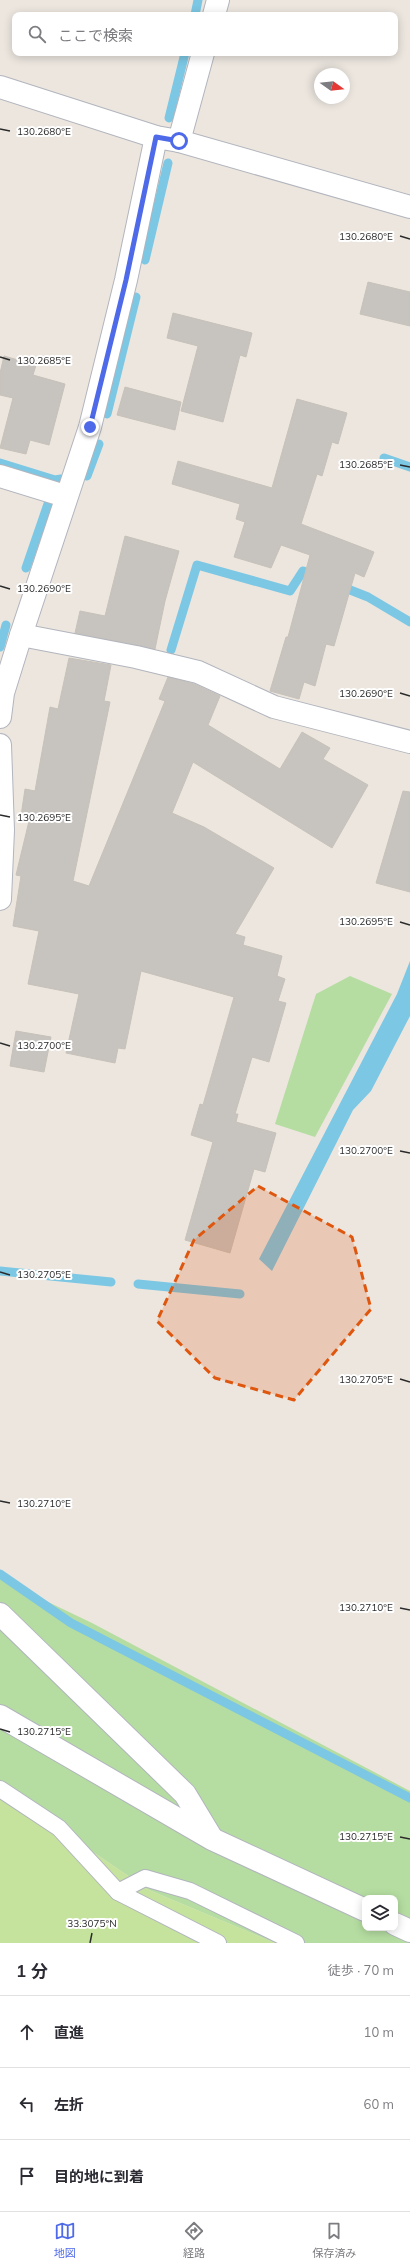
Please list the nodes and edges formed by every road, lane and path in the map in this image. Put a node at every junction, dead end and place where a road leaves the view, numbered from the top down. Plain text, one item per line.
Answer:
1 (218, 0) edge
2 (215, 12) edge
3 (202, 56) edge
4 (0, 86) edge
5 (156, 137) junction
6 (179, 141) junction
7 (410, 208) edge
8 (0, 476) edge
9 (65, 496) junction
10 (21, 635) junction
11 (0, 717) edge
12 (410, 742) edge
13 (0, 745) edge
14 (0, 899) edge
15 (0, 1614) edge
16 (0, 1716) edge
17 (0, 1789) edge
18 (212, 1839) junction
19 (118, 1892) junction
20 (362, 1909) edge
21 (398, 1925) edge
22 (410, 1931) edge
23 (218, 1943) edge
24 (296, 1943) edge

1 - 2 street
3 - 6 street
4 - 5 street
5 - 6 street
5 - 9 street
6 - 7 street
8 - 9 street
9 - 10 street
10 - 11 street
10 - 12 street
13 - 14 street
15 - 18 street
16 - 18 street
17 - 19 lane
18 - 20 street
19 - 23 lane
19 - 24 lane
21 - 22 street

